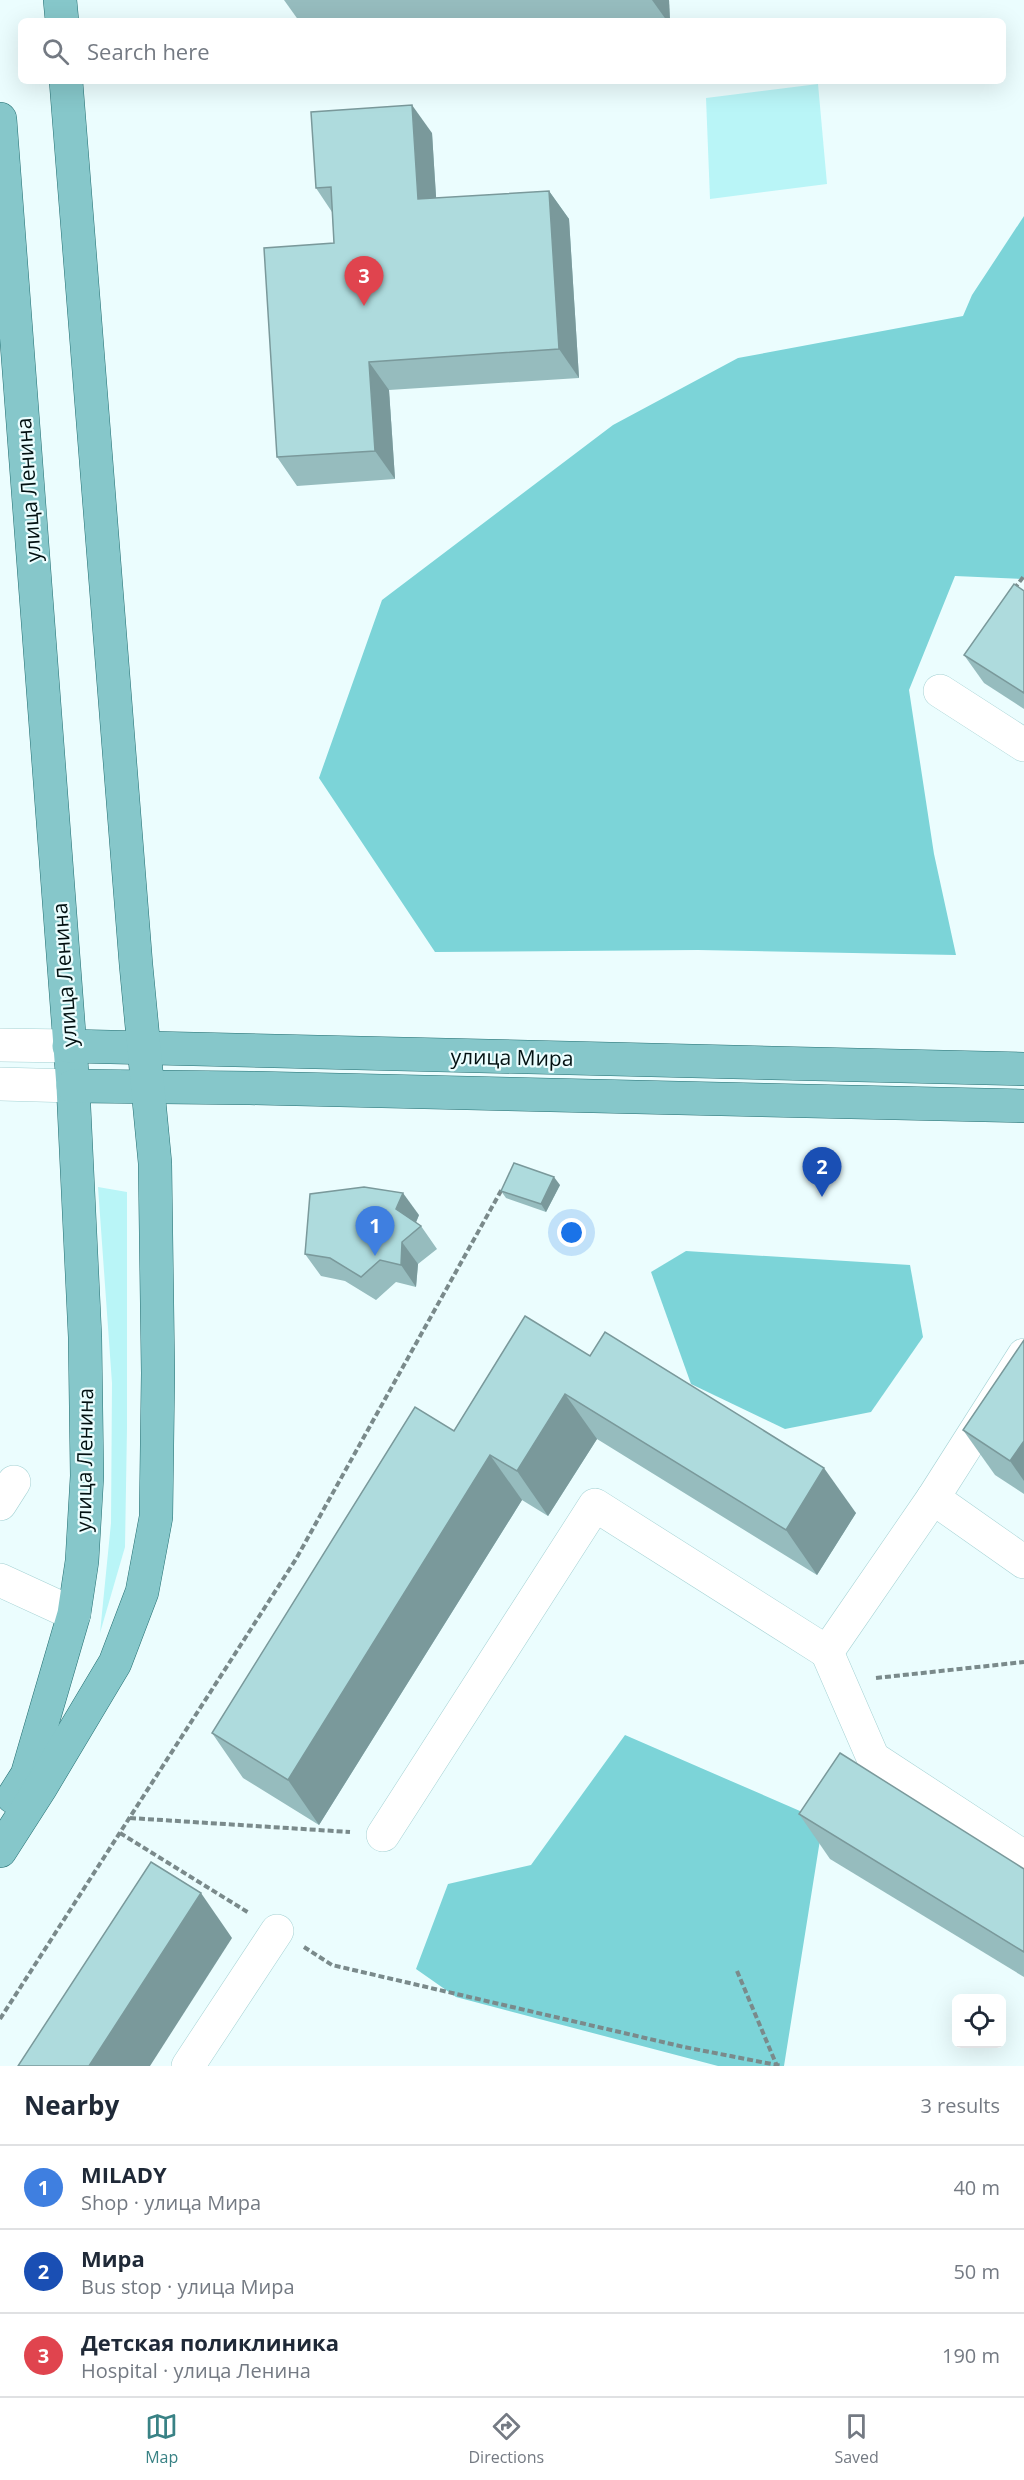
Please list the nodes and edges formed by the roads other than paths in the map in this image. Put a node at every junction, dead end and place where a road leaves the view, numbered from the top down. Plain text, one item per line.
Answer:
1 (60, 0) edge
2 (62, 18) edge
3 (66, 84) edge
4 (0, 119) edge
5 (5, 241) edge
6 (940, 691) dead end
7 (1024, 745) edge
8 (0, 1045) edge
9 (69, 1046) junction
10 (144, 1047) junction
11 (1024, 1069) edge
12 (0, 1084) edge
13 (73, 1086) junction
14 (147, 1087) junction
15 (1024, 1106) edge
16 (1024, 1355) edge
17 (933, 1498) junction
18 (1024, 1562) edge
19 (0, 1580) edge
20 (74, 1614) junction
21 (834, 1667) junction
22 (0, 1817) edge
23 (383, 1835) road end
24 (0, 1851) edge
25 (1024, 1857) edge
26 (277, 1931) road end
27 (188, 2066) edge

1 - 2 main road
3 - 10 main road
4 - 5 main road, улица Ленина
5 - 9 main road, улица Ленина
6 - 7 street
8 - 9 street, улица Мира
9 - 10 main road, улица Мира
9 - 13 main road, улица Ленина
10 - 11 main road, улица Мира
10 - 14 main road
12 - 13 street, улица Мира
13 - 14 main road, улица Мира
13 - 20 main road, улица Ленина
14 - 15 main road, улица Мира
14 - 24 main road
16 - 17 street
17 - 18 street
17 - 21 street
19 - 20 street
20 - 22 main road, улица Ленина
21 - 23 street
21 - 25 street
26 - 27 street

